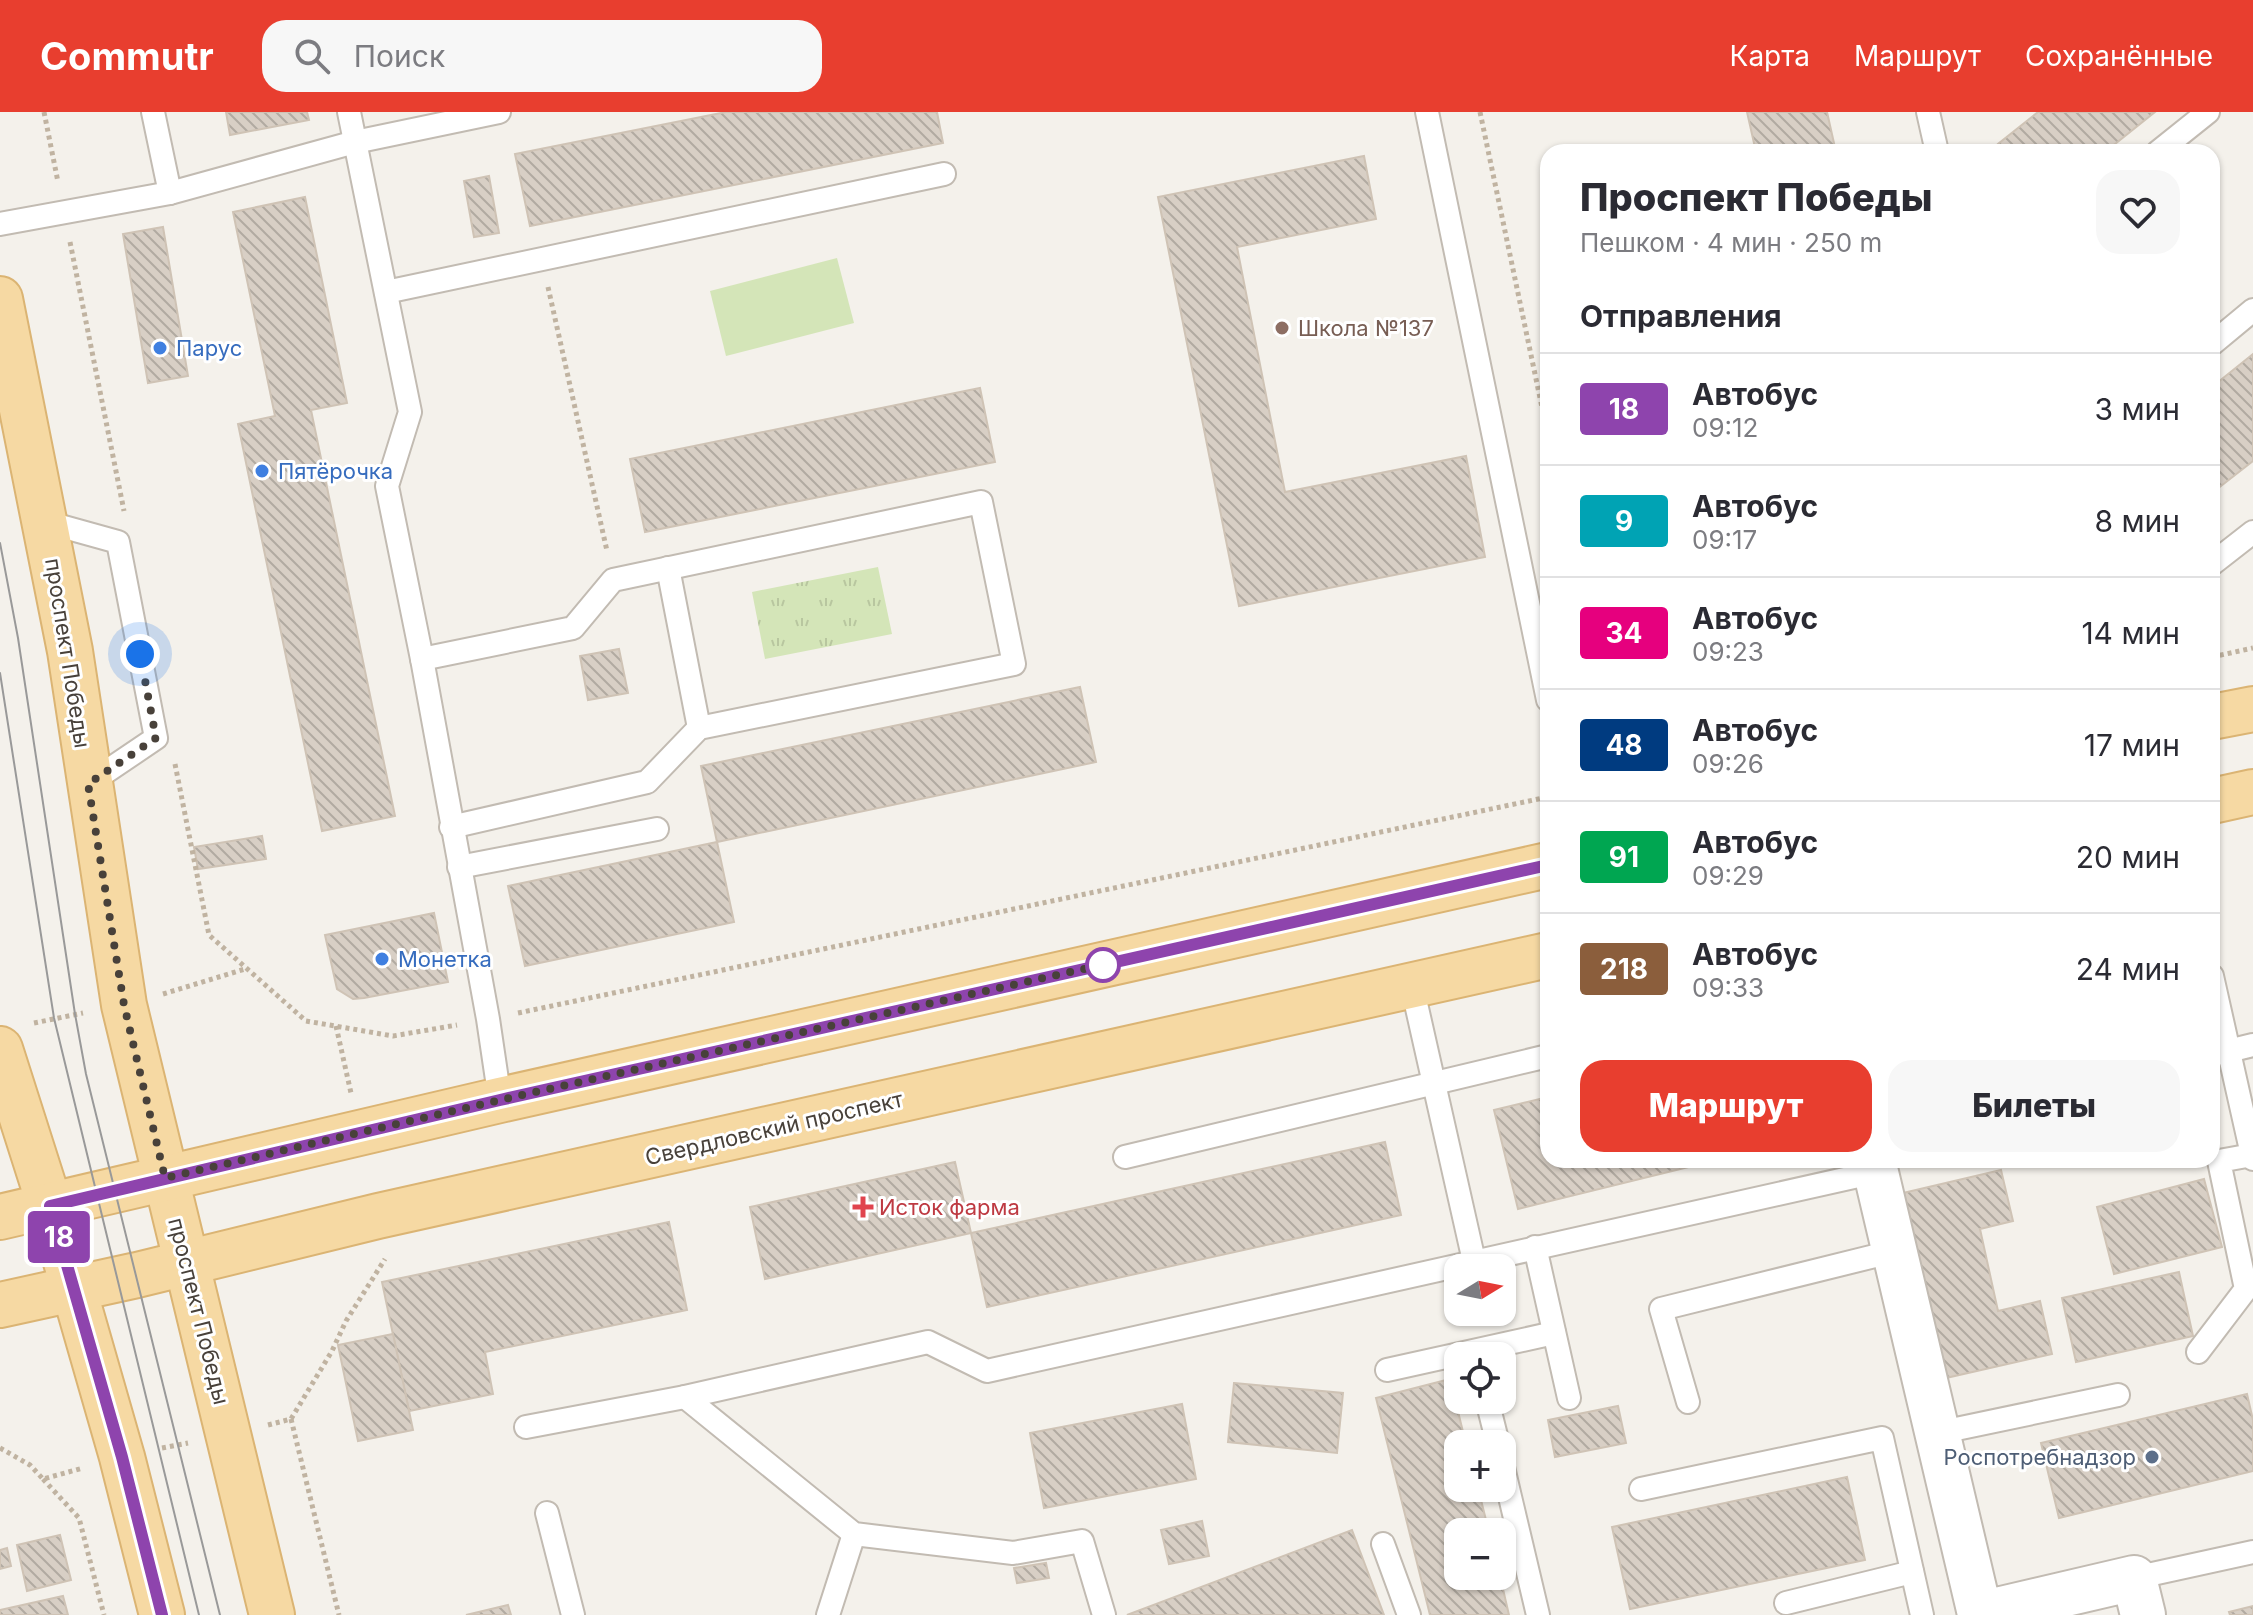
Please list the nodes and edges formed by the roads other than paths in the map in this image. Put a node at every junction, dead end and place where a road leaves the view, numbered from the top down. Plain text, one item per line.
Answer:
1 (153, 112) edge
2 (349, 112) edge
3 (499, 112) edge
4 (1427, 112) edge
5 (1928, 112) edge
6 (2208, 112) edge
7 (355, 142) junction
8 (1935, 144) edge
9 (2168, 144) edge
10 (944, 174) dead end
11 (170, 193) junction
12 (0, 224) edge
13 (386, 292) junction
14 (0, 299) edge
15 (2253, 310) edge
16 (2220, 337) edge
17 (46, 522) junction
18 (2253, 532) edge
19 (2220, 558) edge
20 (668, 568) junction
21 (422, 659) junction
22 (1540, 661) edge
23 (2253, 709) edge
24 (2220, 715) edge
25 (699, 728) junction
26 (88, 784) junction
27 (2253, 792) edge
28 (2220, 799) edge
29 (451, 827) junction
30 (657, 829) dead end
31 (459, 867) junction
32 (1540, 867) edge
33 (1540, 957) edge
34 (1412, 986) junction
35 (2253, 1045) edge
36 (0, 1049) edge
37 (2221, 1053) edge
38 (1540, 1058) edge
39 (1434, 1083) junction
40 (500, 1100) junction
41 (1125, 1157) dead end
42 (2253, 1157) edge
43 (2220, 1161) edge
44 (2220, 1166) edge
45 (1867, 1168) edge
46 (1875, 1168) edge
47 (165, 1178) junction
48 (50, 1206) junction
49 (0, 1217) edge
50 (1535, 1247) junction
51 (1895, 1251) junction
52 (1472, 1254) edge
53 (1504, 1254) edge
54 (187, 1262) junction
55 (1444, 1268) edge
56 (73, 1288) junction
57 (0, 1305) edge
58 (1554, 1333) junction
59 (2198, 1352) dead end
60 (1387, 1370) dead end
61 (2118, 1395) dead end
62 (685, 1397) junction
63 (1569, 1398) dead end
64 (1688, 1402) dead end
65 (526, 1427) dead end
66 (1937, 1433) junction
67 (1641, 1489) dead end
68 (1511, 1502) edge
69 (547, 1513) dead end
70 (854, 1534) junction
71 (1383, 1544) dead end
72 (2253, 1552) edge
73 (1912, 1572) junction
74 (2138, 1597) edge
75 (1786, 1603) dead end
76 (162, 1615) edge
77 (272, 1615) edge
78 (573, 1615) edge
79 (828, 1615) edge
80 (1104, 1615) edge
81 (1409, 1615) edge
82 (1538, 1615) edge
83 (1922, 1615) edge
84 (1978, 1615) edge

1 - 11 lane
2 - 7 lane
3 - 7 lane
4 - 22 lane
5 - 8 lane
6 - 9 lane
7 - 11 lane
7 - 13 lane
10 - 13 lane
11 - 12 lane
13 - 21 lane
14 - 17 main road, проспект Победы
15 - 16 lane
17 - 26 main road, проспект Победы
17 - 26 lane
18 - 19 lane
20 - 21 lane
20 - 25 lane
20 - 25 lane
21 - 29 lane
23 - 24 main road
25 - 29 lane
26 - 47 main road, проспект Победы
27 - 28 main road
29 - 31 lane
30 - 31 lane
31 - 40 lane
32 - 40 main road
33 - 34 main road, Свердловский проспект
34 - 39 lane
34 - 54 main road, Свердловский проспект
35 - 37 lane
36 - 48 main road
37 - 42 lane
38 - 39 lane
39 - 41 lane
39 - 52 lane
40 - 47 main road
42 - 43 lane
44 - 59 lane
45 - 50 lane
46 - 51 street
47 - 48 main road
47 - 54 main road, проспект Победы
48 - 49 main road
48 - 56 main road
50 - 53 lane
50 - 58 lane
51 - 64 lane
51 - 66 street
54 - 56 main road, Свердловский проспект
54 - 77 main road, проспект Победы
55 - 62 lane
56 - 57 main road, Свердловский проспект
56 - 76 main road
58 - 60 lane
58 - 63 lane
61 - 66 lane
62 - 65 lane
62 - 70 lane
66 - 84 street
67 - 73 lane
68 - 82 lane
69 - 78 lane
70 - 79 lane
70 - 80 lane
71 - 81 lane
72 - 74 lane
73 - 75 lane
73 - 83 lane
74 - 84 street

